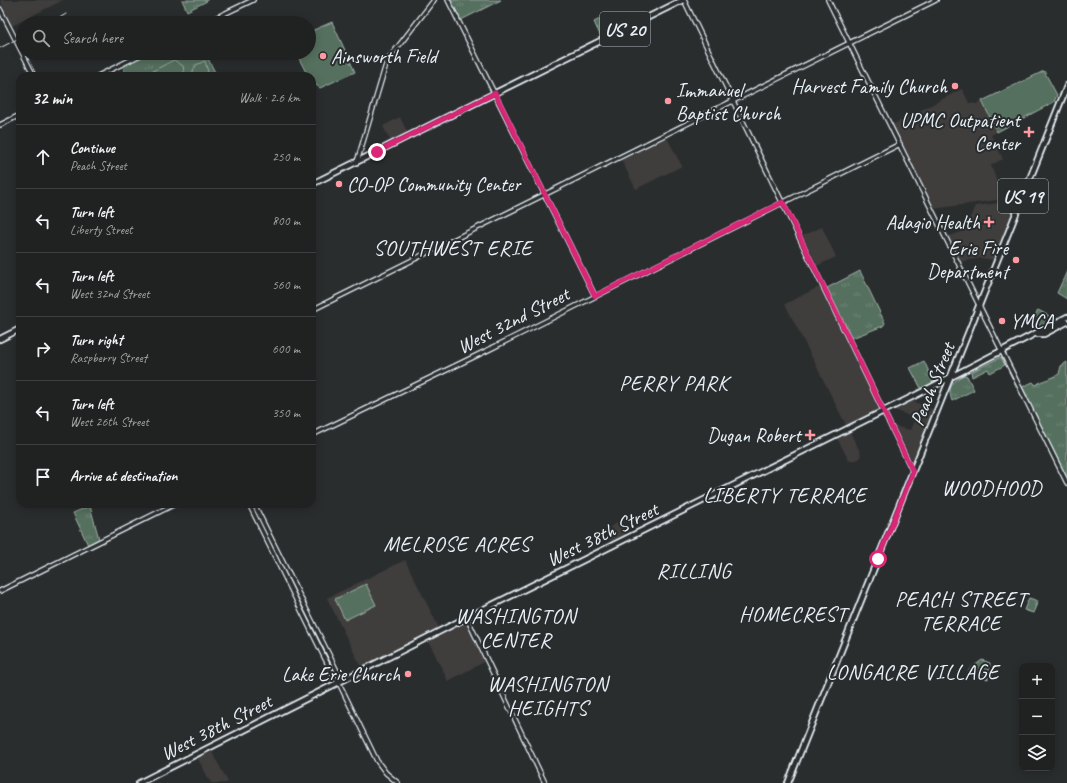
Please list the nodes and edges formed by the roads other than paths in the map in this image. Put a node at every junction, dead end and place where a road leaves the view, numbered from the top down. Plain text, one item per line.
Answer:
1 (253, 0) edge
2 (434, 0) edge
3 (448, 0) edge
4 (684, 0) edge
5 (828, 0) edge
6 (936, 0) edge
7 (0, 9) edge
8 (220, 16) edge
9 (16, 41) edge
10 (849, 43) junction
11 (26, 60) edge
12 (130, 60) edge
13 (32, 72) edge
14 (106, 72) edge
15 (1067, 86) edge
16 (495, 93) junction
17 (734, 100) junction
18 (16, 117) edge
19 (0, 125) edge
20 (900, 144) junction
21 (357, 162) junction
22 (316, 182) edge
23 (545, 194) junction
24 (783, 202) junction
25 (595, 296) junction
26 (980, 306) junction
27 (316, 308) edge
28 (1067, 317) edge
29 (1067, 322) edge
30 (16, 331) edge
31 (1036, 335) junction
32 (0, 339) edge
33 (1002, 352) junction
34 (951, 377) junction
35 (884, 411) junction
36 (316, 433) edge
37 (913, 472) junction
38 (1067, 482) edge
39 (167, 508) edge
40 (251, 508) edge
41 (256, 508) edge
42 (0, 590) edge
43 (467, 618) junction
44 (339, 681) junction
45 (139, 783) edge
46 (398, 783) edge
47 (545, 783) edge
48 (788, 783) edge

1 - 8 street
2 - 21 street
3 - 16 street
4 - 16 main road, US 20
4 - 17 street
5 - 10 street
6 - 10 street
7 - 9 street
10 - 17 street
10 - 20 street
11 - 13 street
12 - 14 street
15 - 26 main road, Peach Street / US 19
16 - 21 main road, US 20
16 - 23 street
17 - 23 street
17 - 24 street
18 - 19 street
20 - 24 street, West 32nd Street
20 - 26 street
21 - 22 main road, US 20
23 - 25 street
23 - 27 street
24 - 25 street, West 32nd Street
24 - 35 street
25 - 36 street, West 32nd Street
26 - 33 street
26 - 34 main road, Peach Street / US 19
28 - 31 main road, West 38th Street
29 - 31 main road, West 38th Street
30 - 32 main road
31 - 33 main road, West 38th Street
33 - 34 main road, West 38th Street
33 - 38 street
34 - 35 main road, West 38th Street
34 - 37 main road, Peach Street / US 19
35 - 37 street
35 - 43 main road, West 38th Street
37 - 48 main road, Peach Street / US 19
39 - 42 street
40 - 44 street
41 - 44 street
43 - 44 main road, West 38th Street
43 - 47 street
44 - 45 main road, West 38th Street
44 - 46 street

